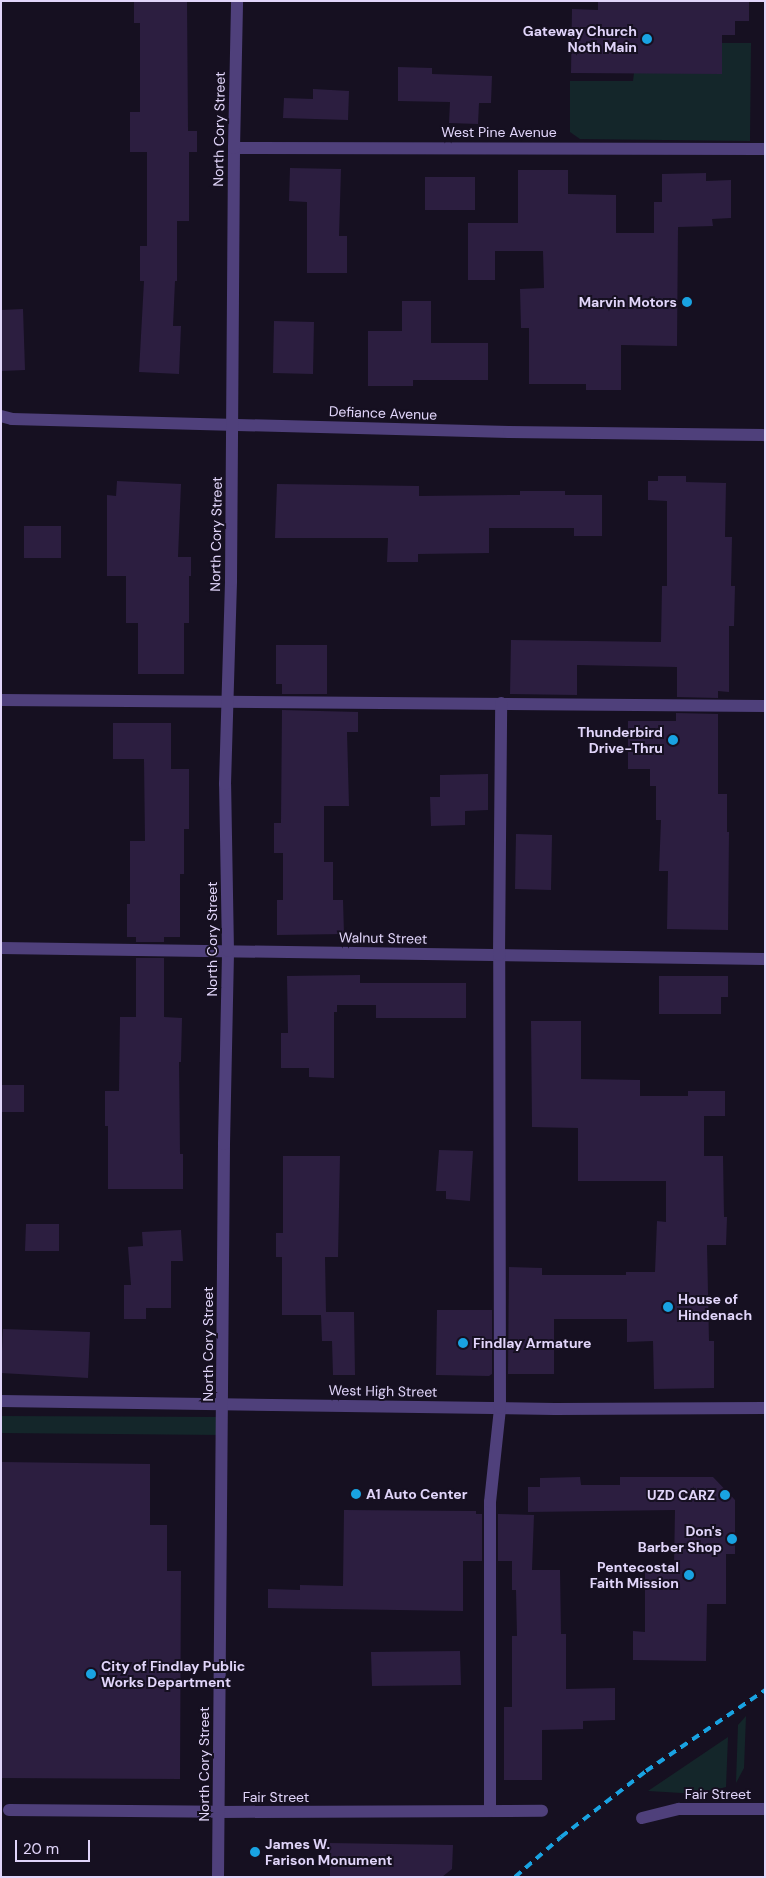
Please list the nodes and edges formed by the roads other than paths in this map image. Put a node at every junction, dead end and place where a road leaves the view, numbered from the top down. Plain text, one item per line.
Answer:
1 (237, 1) edge
2 (234, 148) junction
3 (765, 149) edge
4 (1, 416) edge
5 (232, 424) junction
6 (765, 435) edge
7 (1, 700) edge
8 (228, 701) junction
9 (501, 703) junction
10 (765, 706) edge
11 (1, 948) edge
12 (228, 951) junction
13 (499, 955) junction
14 (765, 959) edge
15 (1, 1401) edge
16 (222, 1404) junction
17 (500, 1408) junction
18 (765, 1408) edge
19 (765, 1809) edge
20 (9, 1810) dead end
21 (490, 1811) junction
22 (542, 1811) dead end
23 (219, 1812) junction
24 (642, 1818) dead end
25 (218, 1877) edge

1 - 2 street, North Cory Street
2 - 3 street, West Pine Avenue
2 - 5 street, North Cory Street
4 - 5 street, Defiance Avenue
5 - 6 street, Defiance Avenue
5 - 8 street, North Cory Street
7 - 8 street
8 - 9 street
8 - 12 street, North Cory Street
9 - 10 street
9 - 13 street
11 - 12 street, Walnut Street
12 - 13 street, Walnut Street
12 - 16 street, North Cory Street
13 - 14 street, Walnut Street
13 - 17 street
15 - 16 street, West High Street
16 - 17 street, West High Street
16 - 23 street, North Cory Street
17 - 18 street, West High Street
17 - 21 street
19 - 24 street, Fair Street
20 - 23 street, Fair Street
21 - 22 street, Fair Street
21 - 23 street, Fair Street
23 - 25 street, North Cory Street

